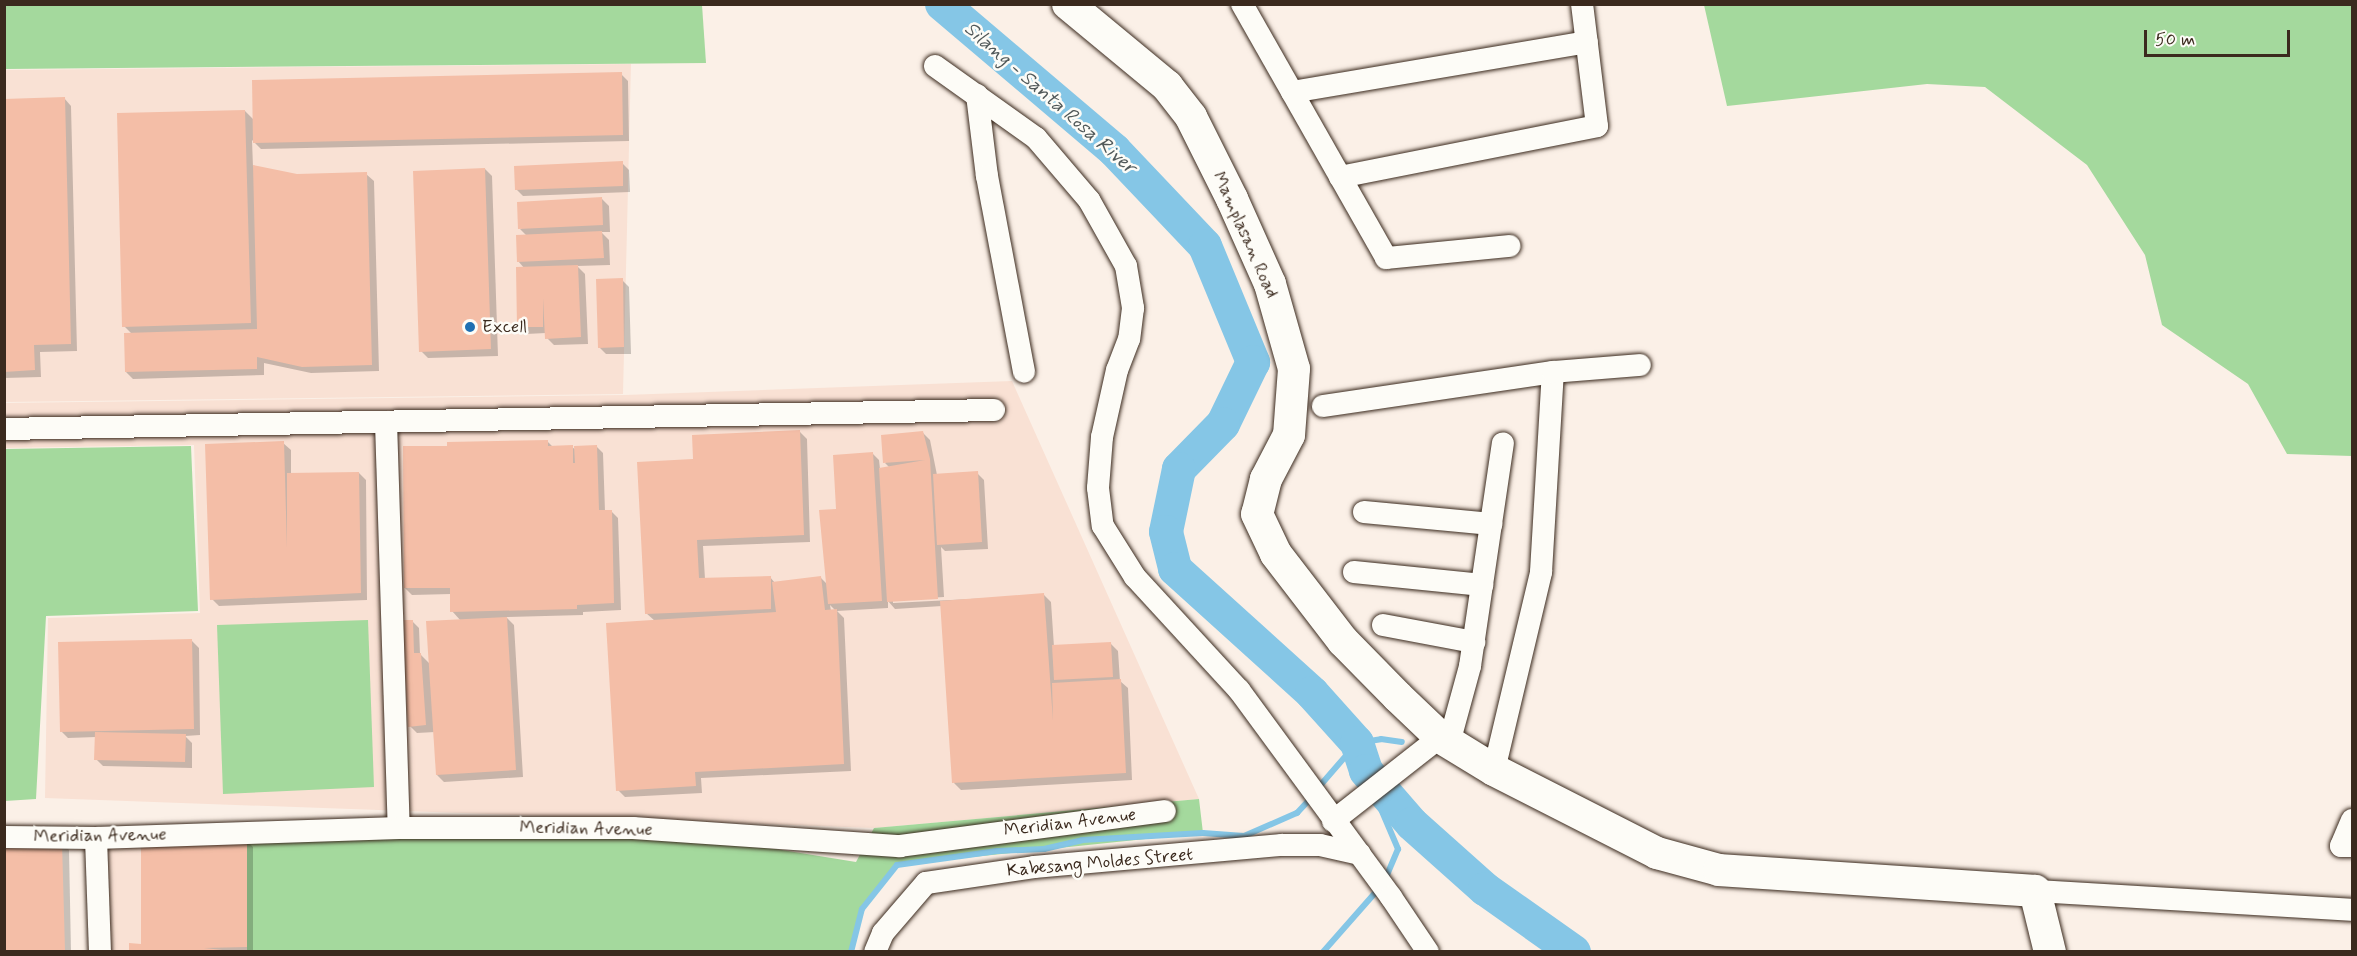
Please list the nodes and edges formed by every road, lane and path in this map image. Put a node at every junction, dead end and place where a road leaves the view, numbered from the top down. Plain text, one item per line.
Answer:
1 (1068, 4) edge
2 (1582, 4) edge
3 (1250, 6) edge
4 (1587, 42) junction
5 (935, 66) dead end
6 (1292, 92) junction
7 (977, 95) junction
8 (1340, 177) junction
9 (1509, 246) dead end
10 (1640, 365) dead end
11 (1024, 372) dead end
12 (1553, 372) junction
13 (1323, 406) dead end
14 (994, 410) dead end
15 (386, 422) junction
16 (4, 429) edge
17 (1503, 443) dead end
18 (1364, 512) dead end
19 (1491, 524) junction
20 (1354, 572) dead end
21 (1482, 585) junction
22 (1383, 625) dead end
23 (1473, 642) junction
24 (1445, 740) junction
25 (1494, 770) junction
26 (1164, 811) dead end
27 (1339, 815) junction
28 (2352, 820) edge
29 (399, 828) junction
30 (4, 837) edge
31 (96, 838) junction
32 (2352, 846) edge
33 (1360, 854) junction
34 (2035, 891) junction
35 (2352, 910) edge
36 (100, 951) edge
37 (875, 951) edge
38 (1428, 951) edge
39 (2050, 951) edge

1 - 24 street, Mamplasan Road
2 - 4 street
3 - 6 street
4 - 6 street
4 - 8 street
5 - 7 street
6 - 8 street
7 - 11 street
7 - 27 street
8 - 9 street
10 - 12 street
12 - 13 street
12 - 25 street
14 - 15 street
15 - 16 street
15 - 29 street
17 - 19 street
18 - 19 street
19 - 21 street
20 - 21 street
21 - 23 street
22 - 23 street
23 - 24 street
24 - 25 street, Mamplasan Road
24 - 27 street
25 - 34 street, Mamplasan Road
26 - 29 street, Meridian Avenue
27 - 33 street
28 - 32 street
29 - 31 street, Meridian Avenue
30 - 31 street, Meridian Avenue
31 - 36 street
33 - 37 street, Kabesang Moldes Street
33 - 38 street
34 - 35 street
34 - 39 street

